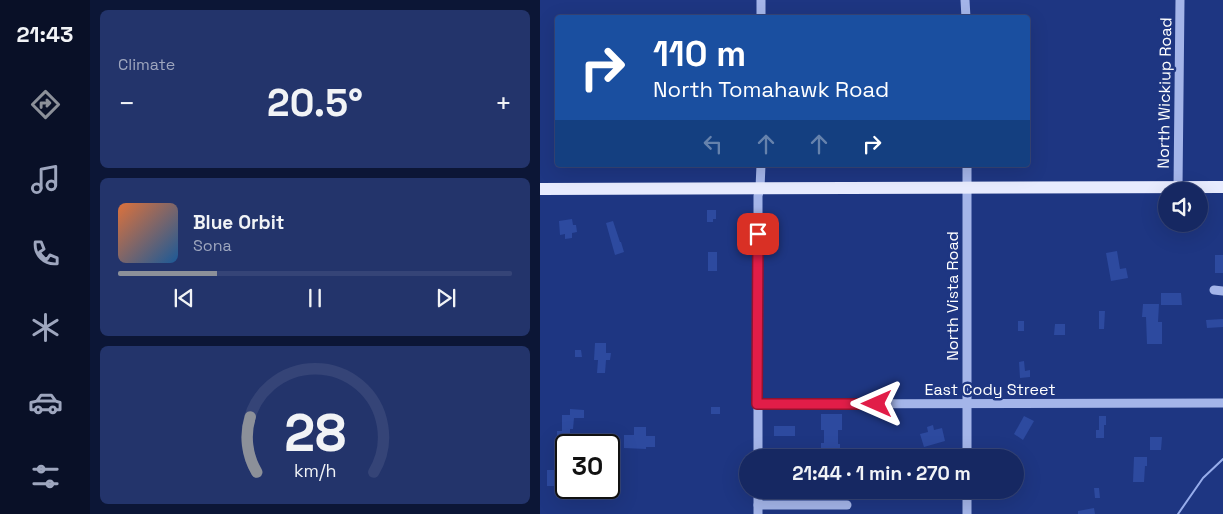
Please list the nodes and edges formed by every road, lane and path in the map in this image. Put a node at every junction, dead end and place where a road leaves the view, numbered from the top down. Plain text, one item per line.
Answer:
1 (761, 0) edge
2 (966, 0) edge
3 (1180, 0) edge
4 (761, 15) edge
5 (966, 15) edge
6 (761, 167) edge
7 (967, 167) edge
8 (1178, 182) edge
9 (1158, 187) edge
10 (1208, 187) edge
11 (1223, 187) edge
12 (540, 188) edge
13 (760, 188) junction
14 (967, 188) junction
15 (1223, 403) edge
16 (757, 404) junction
17 (968, 404) junction
18 (758, 449) edge
19 (967, 449) edge
20 (967, 499) edge
21 (847, 505) dead end
22 (758, 510) edge
23 (967, 514) edge

1 - 4 street
2 - 5 street
3 - 8 street, North Wickiup Road
6 - 13 street
7 - 14 street, North Vista Road
9 - 14 main road
10 - 11 main road
12 - 13 main road
13 - 14 main road
13 - 16 street
14 - 17 street, North Vista Road
15 - 17 street, East Cody Street
16 - 17 street, East Cody Street
16 - 18 street
17 - 19 street, North Vista Road
20 - 23 street
21 - 22 street

